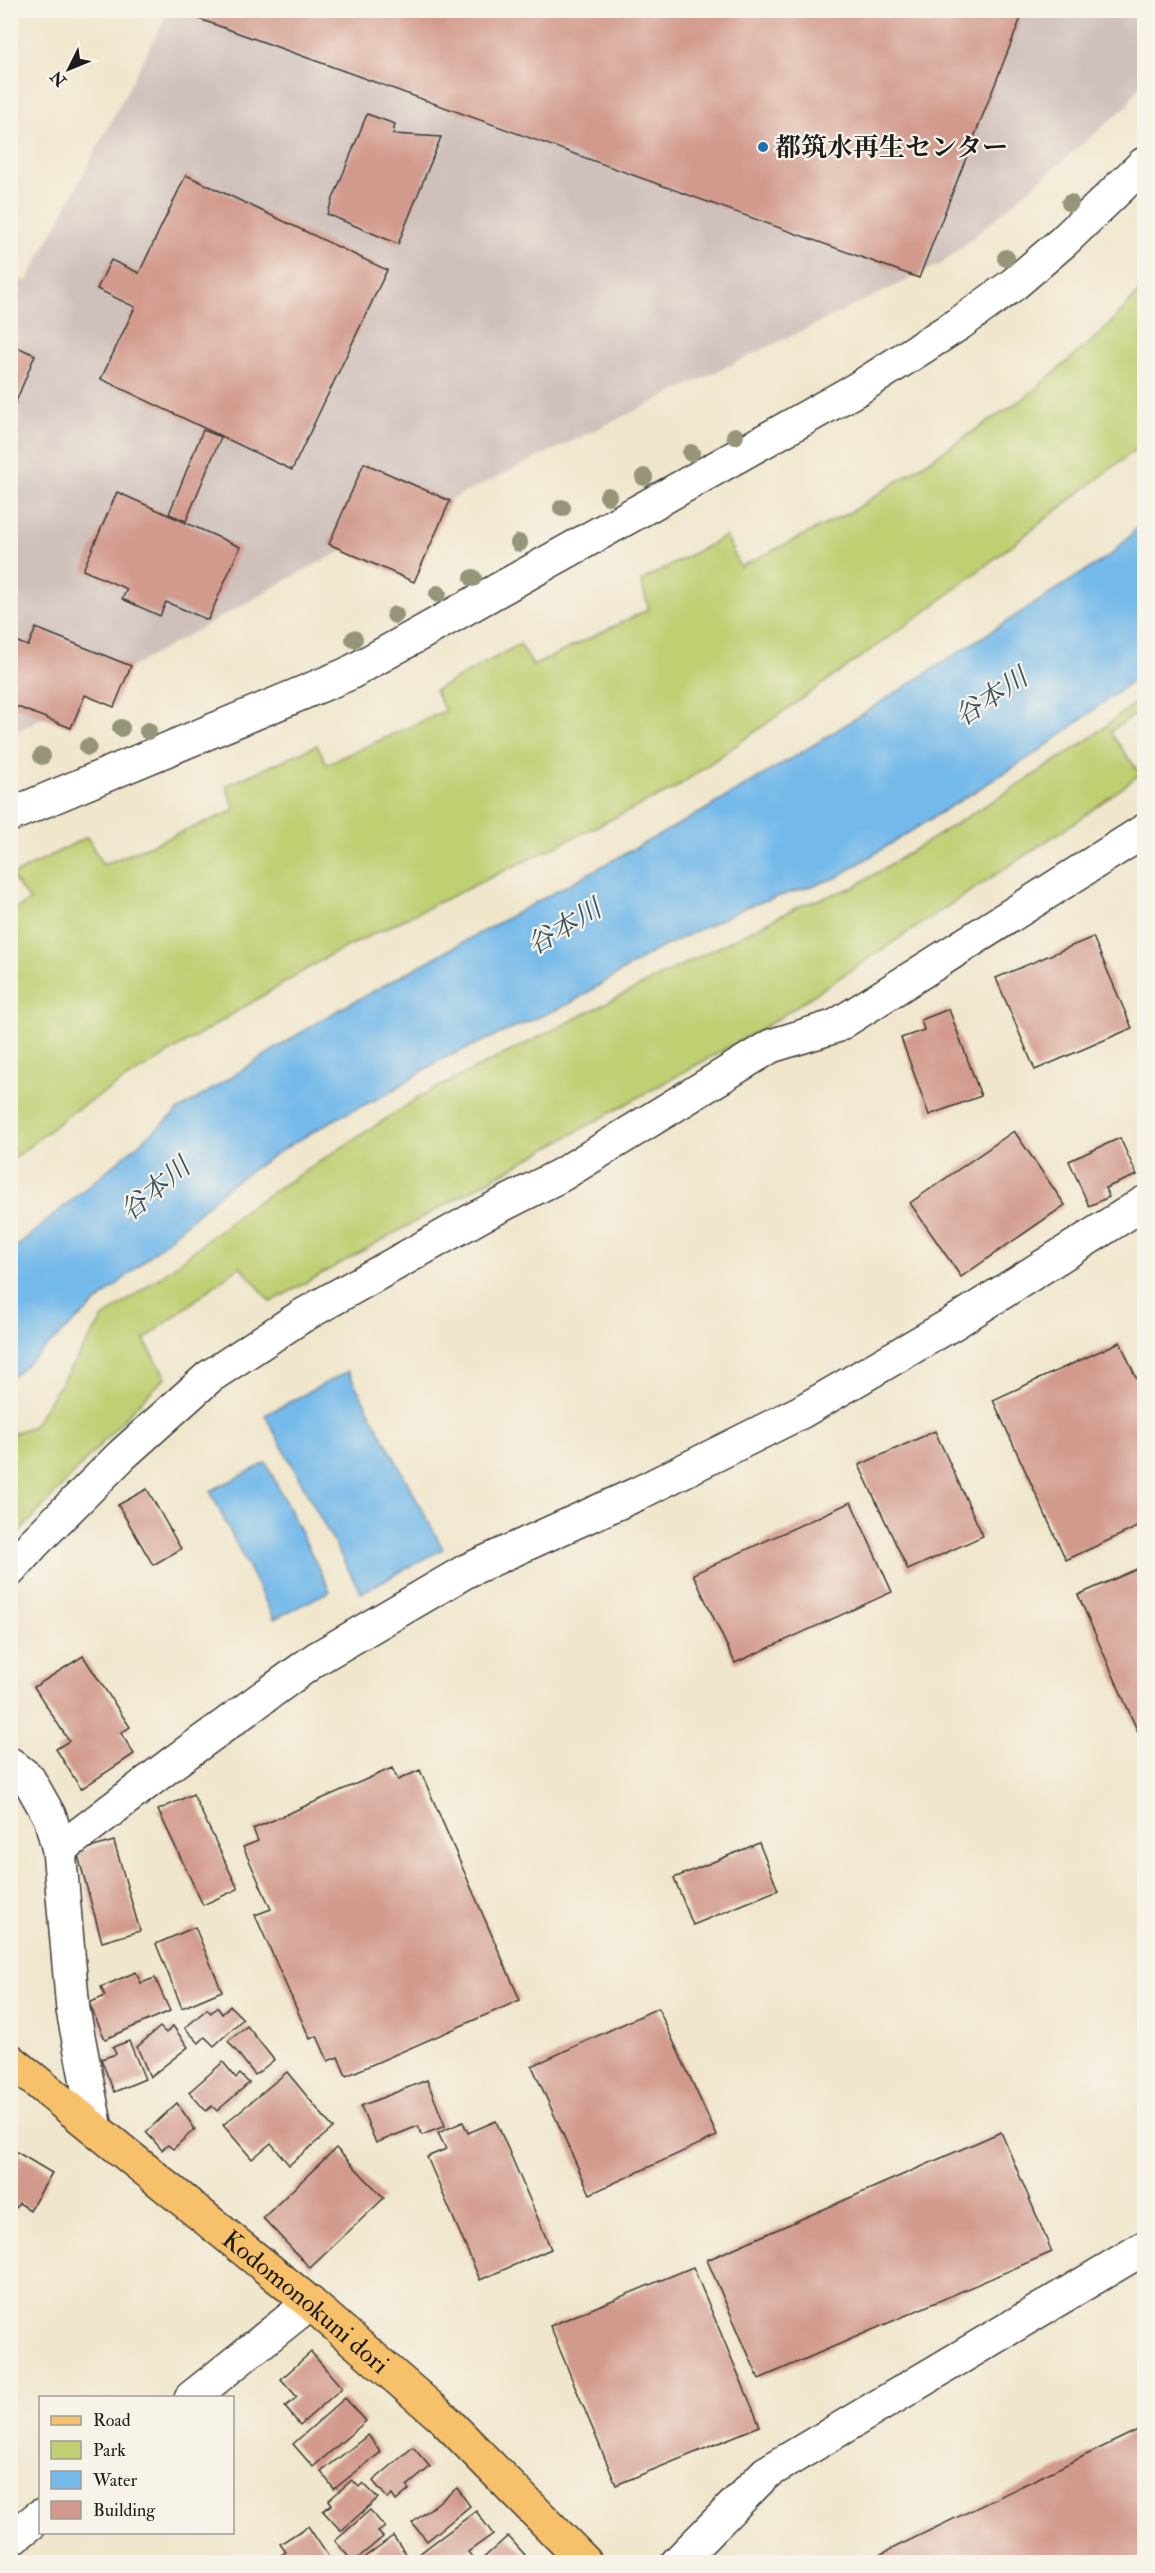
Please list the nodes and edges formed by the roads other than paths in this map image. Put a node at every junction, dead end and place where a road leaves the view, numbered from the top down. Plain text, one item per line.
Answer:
1 (1144, 164) edge
2 (10, 815) edge
3 (1144, 831) edge
4 (1144, 1203) edge
5 (10, 1570) edge
6 (10, 1764) edge
7 (59, 1850) junction
8 (10, 2060) edge
9 (96, 2129) junction
10 (1144, 2248) edge
11 (309, 2303) junction
12 (192, 2396) edge
13 (39, 2517) edge
14 (10, 2540) edge
15 (585, 2562) edge
16 (678, 2562) edge

1 - 2 street
3 - 5 street
4 - 7 street
6 - 7 street
7 - 9 street
8 - 9 main road, Kodomonokuni dori
9 - 11 main road, Kodomonokuni dori
10 - 16 street
11 - 12 street
11 - 15 main road, Kodomonokuni dori
13 - 14 street

